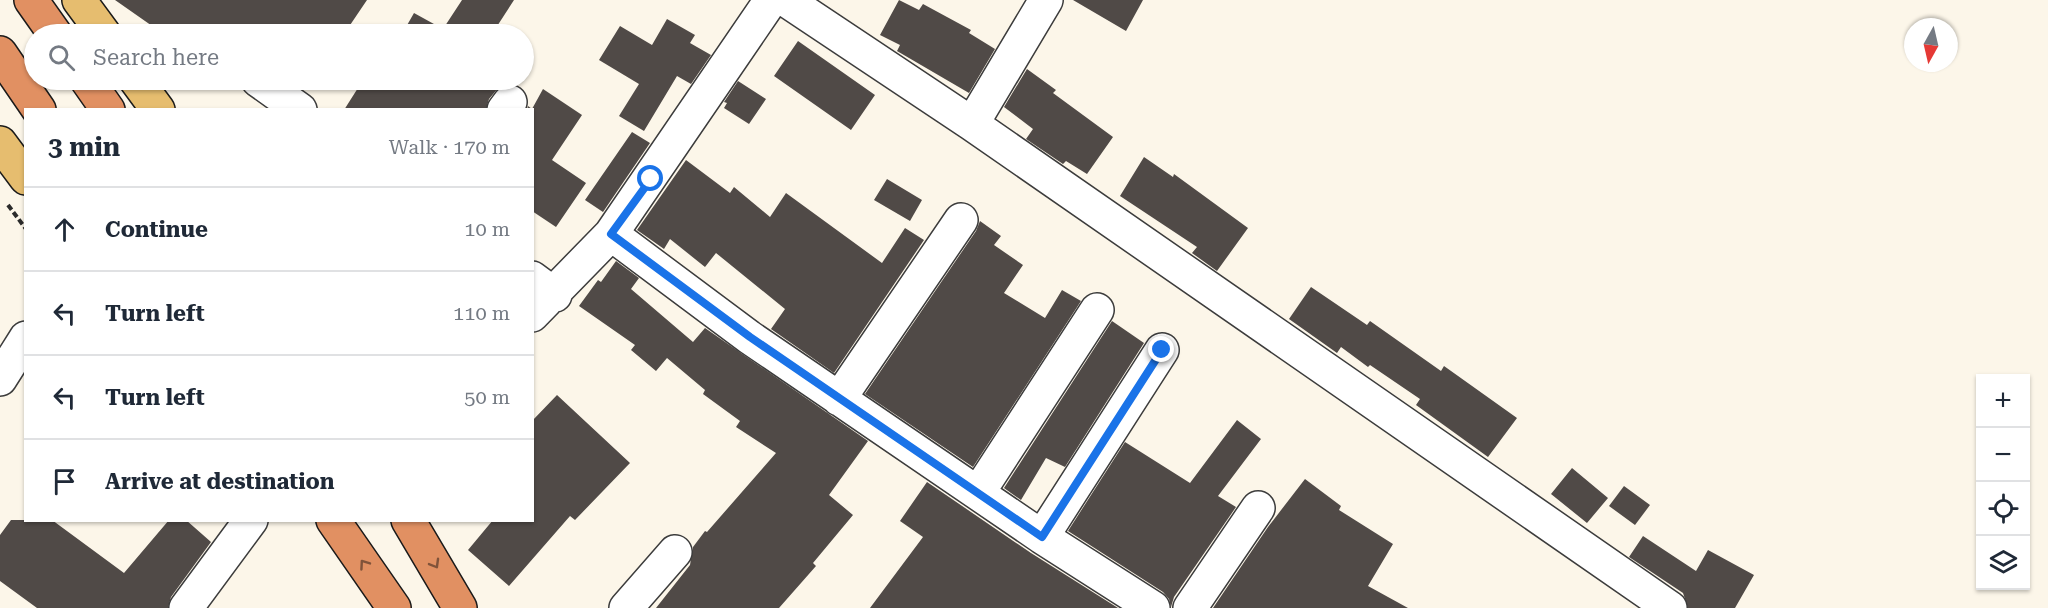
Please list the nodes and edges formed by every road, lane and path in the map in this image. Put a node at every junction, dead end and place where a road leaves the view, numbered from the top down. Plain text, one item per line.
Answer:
1 (31, 0) edge
2 (79, 0) edge
3 (771, 0) edge
4 (786, 0) edge
5 (1046, 0) edge
6 (48, 24) edge
7 (97, 24) edge
8 (0, 53) edge
9 (24, 88) edge
10 (25, 90) edge
11 (94, 90) edge
12 (143, 90) edge
13 (272, 90) edge
14 (38, 108) edge
15 (107, 108) edge
16 (157, 108) edge
17 (297, 108) edge
18 (972, 124) junction
19 (0, 143) edge
20 (16, 190) edge
21 (961, 220) dead end
22 (24, 221) edge
23 (611, 234) junction
24 (540, 296) edge
25 (1097, 310) dead end
26 (24, 341) edge
27 (1162, 350) dead end
28 (0, 379) edge
29 (839, 399) junction
30 (978, 493) junction
31 (1258, 508) dead end
32 (249, 522) edge
33 (334, 522) edge
34 (409, 522) edge
35 (1042, 537) junction
36 (675, 552) dead end
37 (186, 608) edge
38 (394, 608) edge
39 (460, 608) edge
40 (626, 608) edge
41 (1153, 608) edge
42 (1190, 608) edge
43 (1670, 608) edge

1 - 6 highway
2 - 7 main road
3 - 23 street
4 - 18 street
5 - 18 street
8 - 9 highway
10 - 14 highway
11 - 15 highway
12 - 16 main road
13 - 17 street
18 - 43 street
19 - 20 main road
20 - 22 path
21 - 29 street
23 - 24 street
23 - 29 street
25 - 30 street
26 - 28 street
27 - 35 street
29 - 30 street
30 - 35 street
31 - 42 street
32 - 37 street
38 -> 33 highway
34 -> 39 highway
35 - 41 street
36 - 40 street

